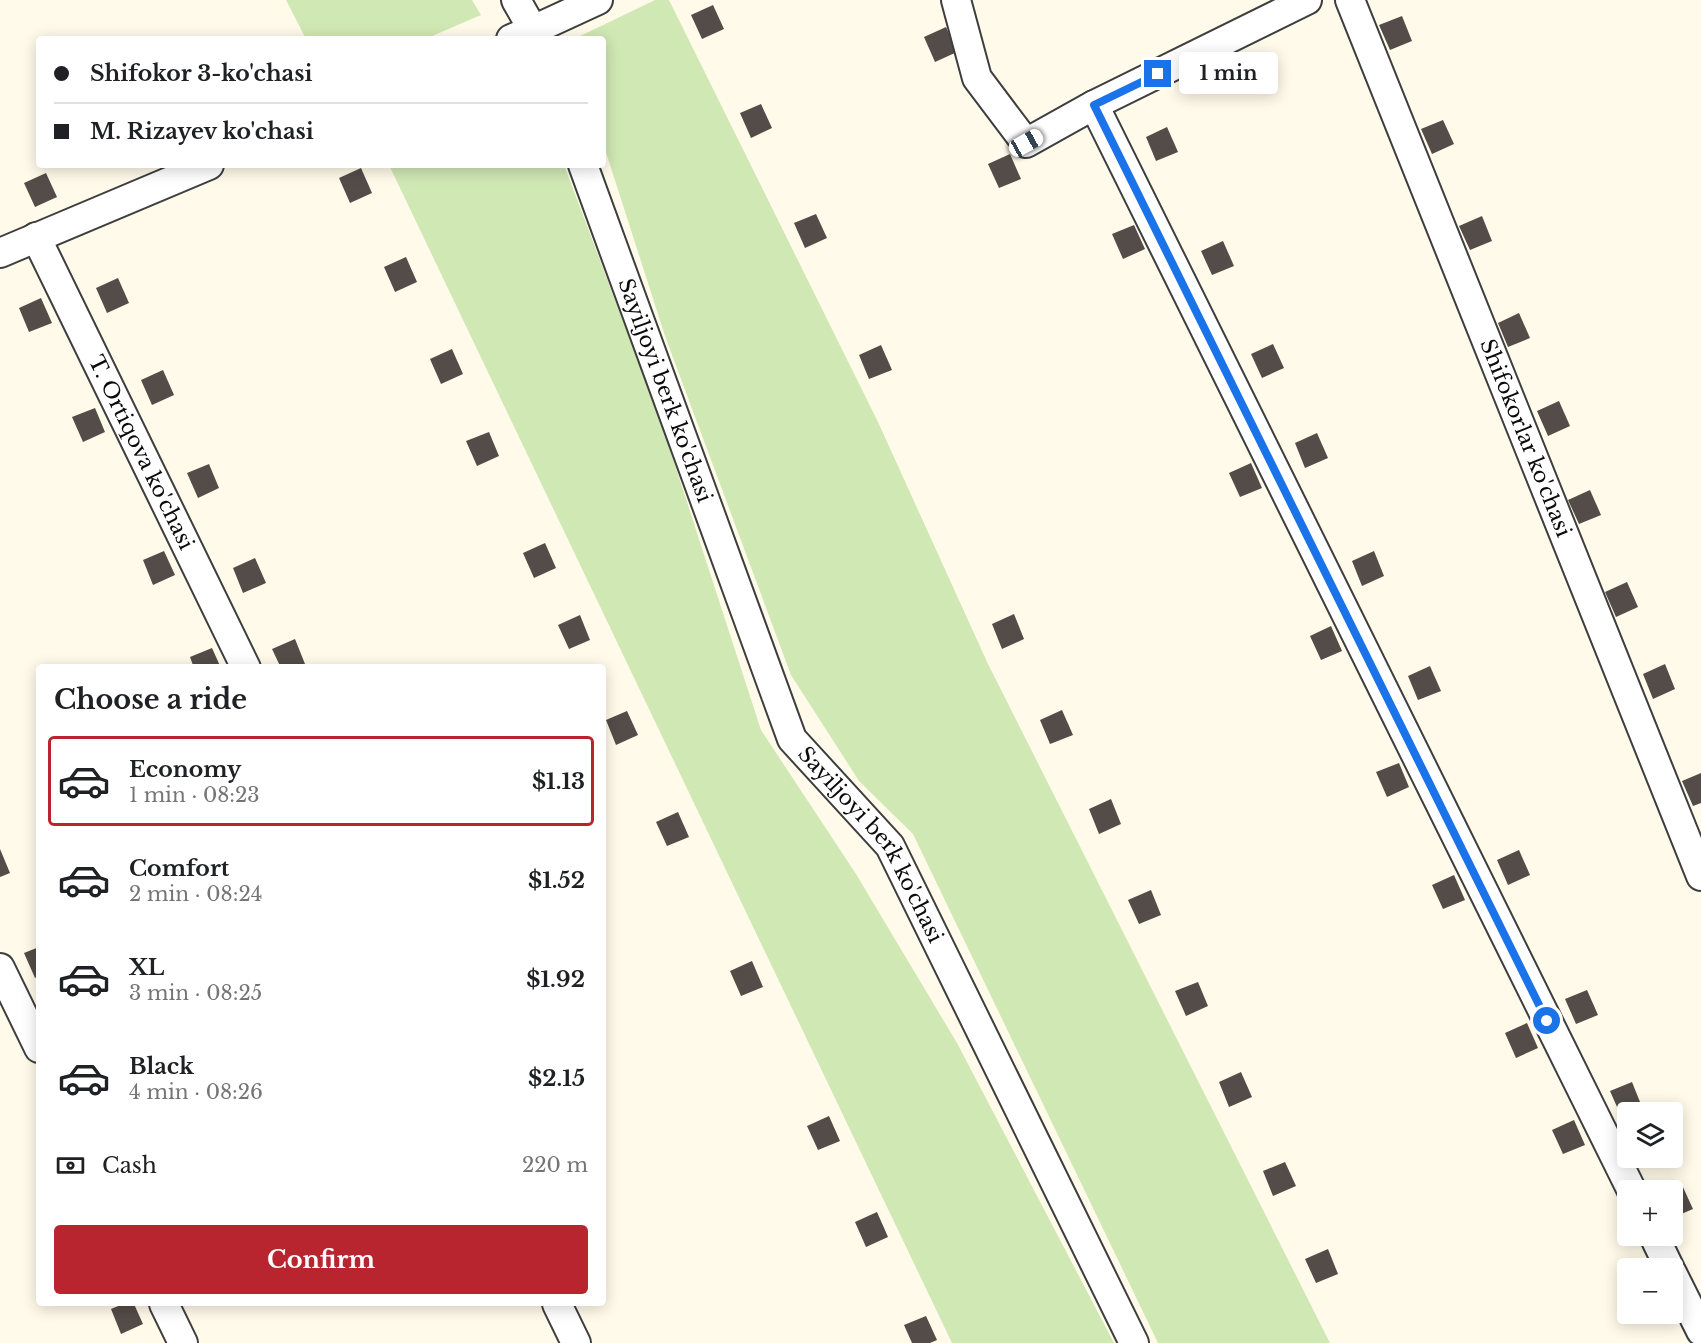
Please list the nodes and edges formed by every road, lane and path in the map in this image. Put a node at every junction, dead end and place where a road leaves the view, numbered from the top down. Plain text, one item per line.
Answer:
1 (516, 0) edge
2 (598, 0) edge
3 (956, 0) edge
4 (1307, 0) edge
5 (1350, 0) edge
6 (527, 36) edge
7 (1094, 105) junction
8 (202, 168) edge
9 (584, 168) edge
10 (36, 237) junction
11 (0, 253) edge
12 (244, 664) edge
13 (1701, 876) edge
14 (0, 968) edge
15 (36, 1042) edge
16 (1627, 1180) edge
17 (1683, 1295) edge
18 (165, 1306) edge
19 (558, 1306) edge
20 (1701, 1331) edge
21 (183, 1343) edge
22 (576, 1343) edge
23 (1134, 1343) edge

1 - 6 street
2 - 6 street
3 - 7 street
4 - 7 street
5 - 13 street, Shifokorlar ko'chasi
7 - 16 street
8 - 10 street
9 - 23 street, Sayiljoyi berk ko'chasi
10 - 11 street
10 - 12 street, T. Ortiqova ko'chasi
14 - 15 street
17 - 20 street
18 - 21 street
19 - 22 street

